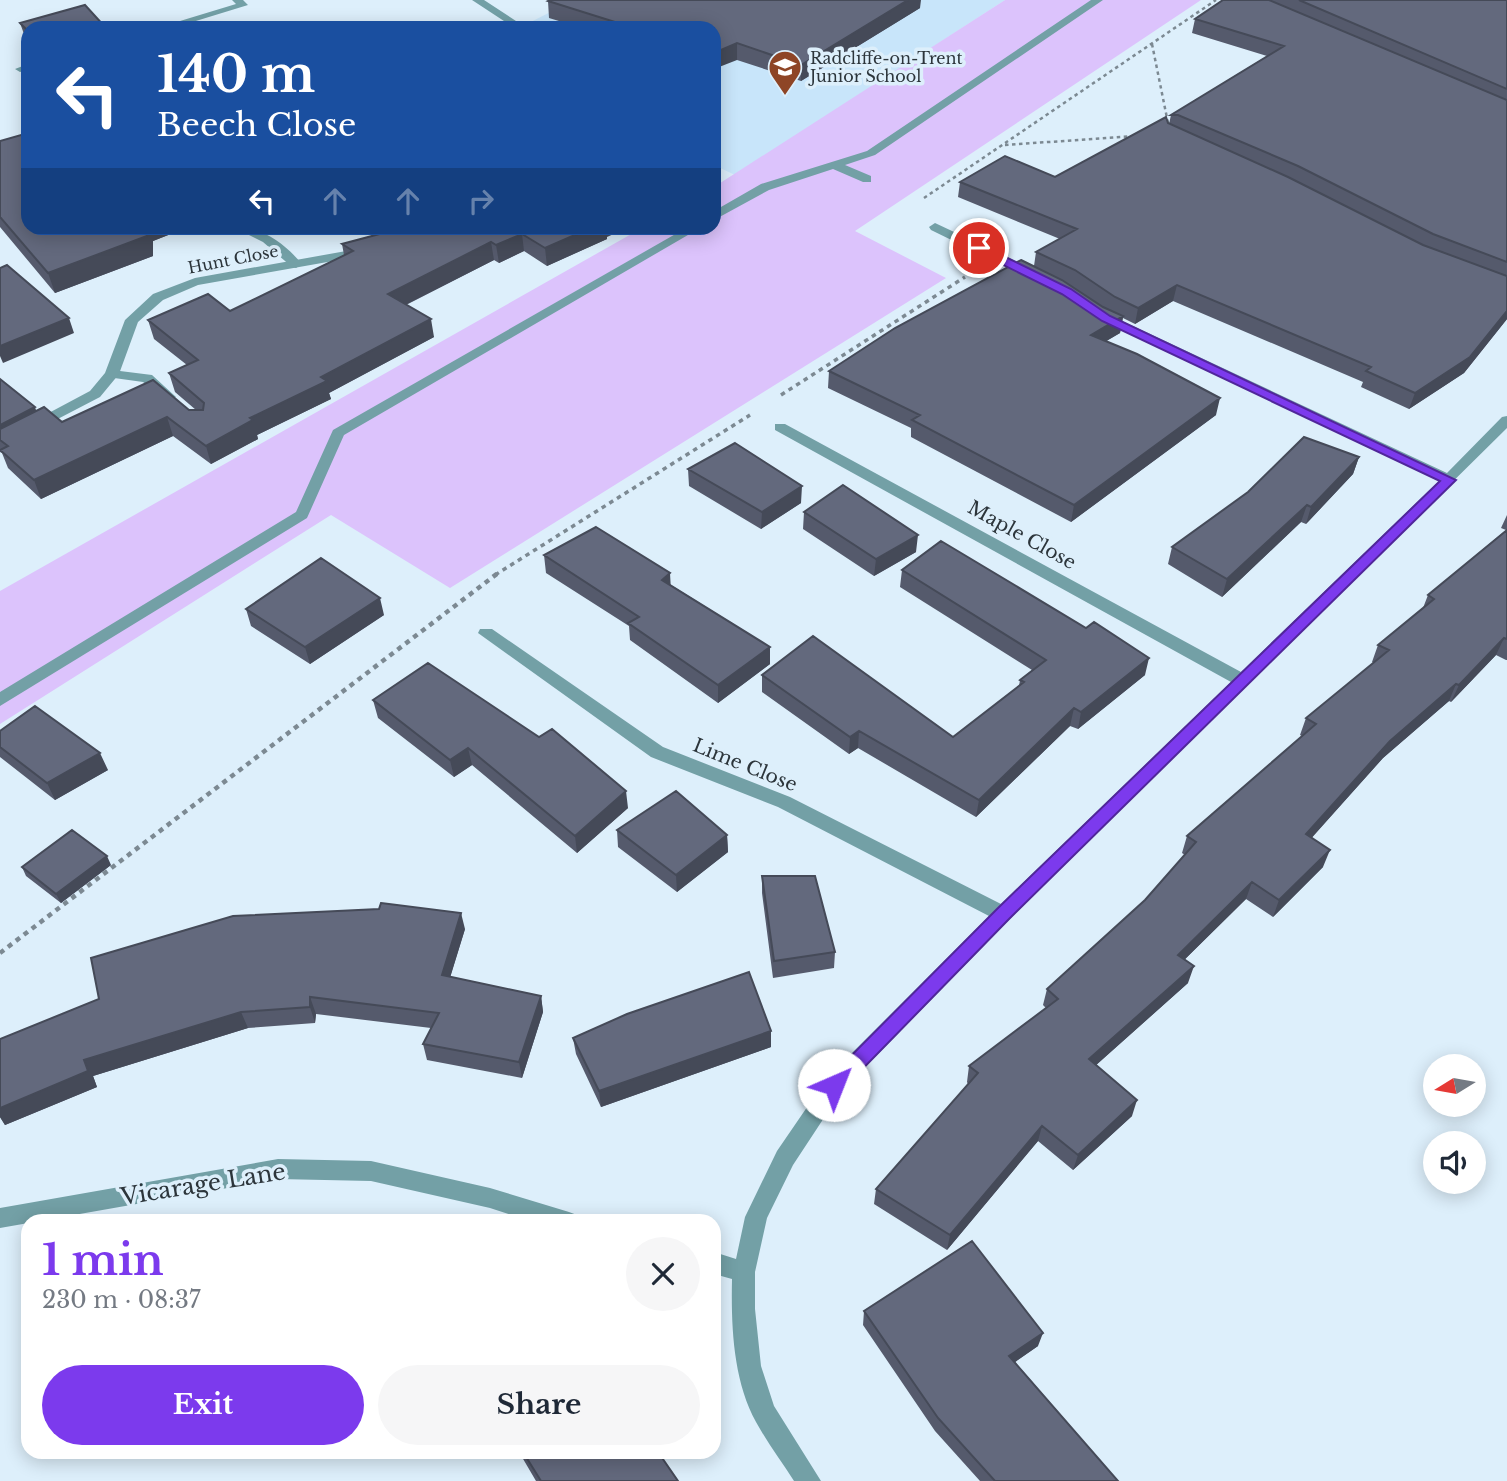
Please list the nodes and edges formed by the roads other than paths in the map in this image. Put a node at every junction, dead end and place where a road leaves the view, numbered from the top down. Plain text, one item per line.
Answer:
1 (237, 0) edge
2 (477, 0) edge
3 (1098, 0) edge
4 (187, 21) edge
5 (511, 21) dead end
6 (834, 165) junction
7 (867, 179) dead end
8 (721, 212) edge
9 (935, 227) dead end
10 (258, 235) edge
11 (682, 235) edge
12 (383, 248) edge
13 (296, 264) junction
14 (1043, 279) edge
15 (1086, 305) edge
16 (112, 374) junction
17 (183, 409) edge
18 (1507, 421) edge
19 (780, 427) dead end
20 (0, 445) edge
21 (1449, 480) junction
22 (485, 633) dead end
23 (1243, 681) junction
24 (0, 700) edge
25 (1003, 914) junction
26 (21, 1214) edge
27 (23, 1214) edge
28 (543, 1214) edge
29 (0, 1218) edge
30 (721, 1266) edge
31 (744, 1272) junction
32 (808, 1481) edge

1 - 4 street
2 - 5 street
3 - 6 street
6 - 7 street
6 - 8 street
9 - 14 street
10 - 13 street
11 - 24 street
12 - 13 street, Hunt Close
13 - 16 street, Hunt Close
15 - 21 street
16 - 17 street
16 - 20 street, Hunt Close
18 - 21 street
19 - 23 street, Maple Close
21 - 23 street
22 - 25 street, Lime Close
23 - 25 street
25 - 31 street
26 - 29 street, Vicarage Lane
27 - 28 street, Vicarage Lane
30 - 31 street
31 - 32 street

